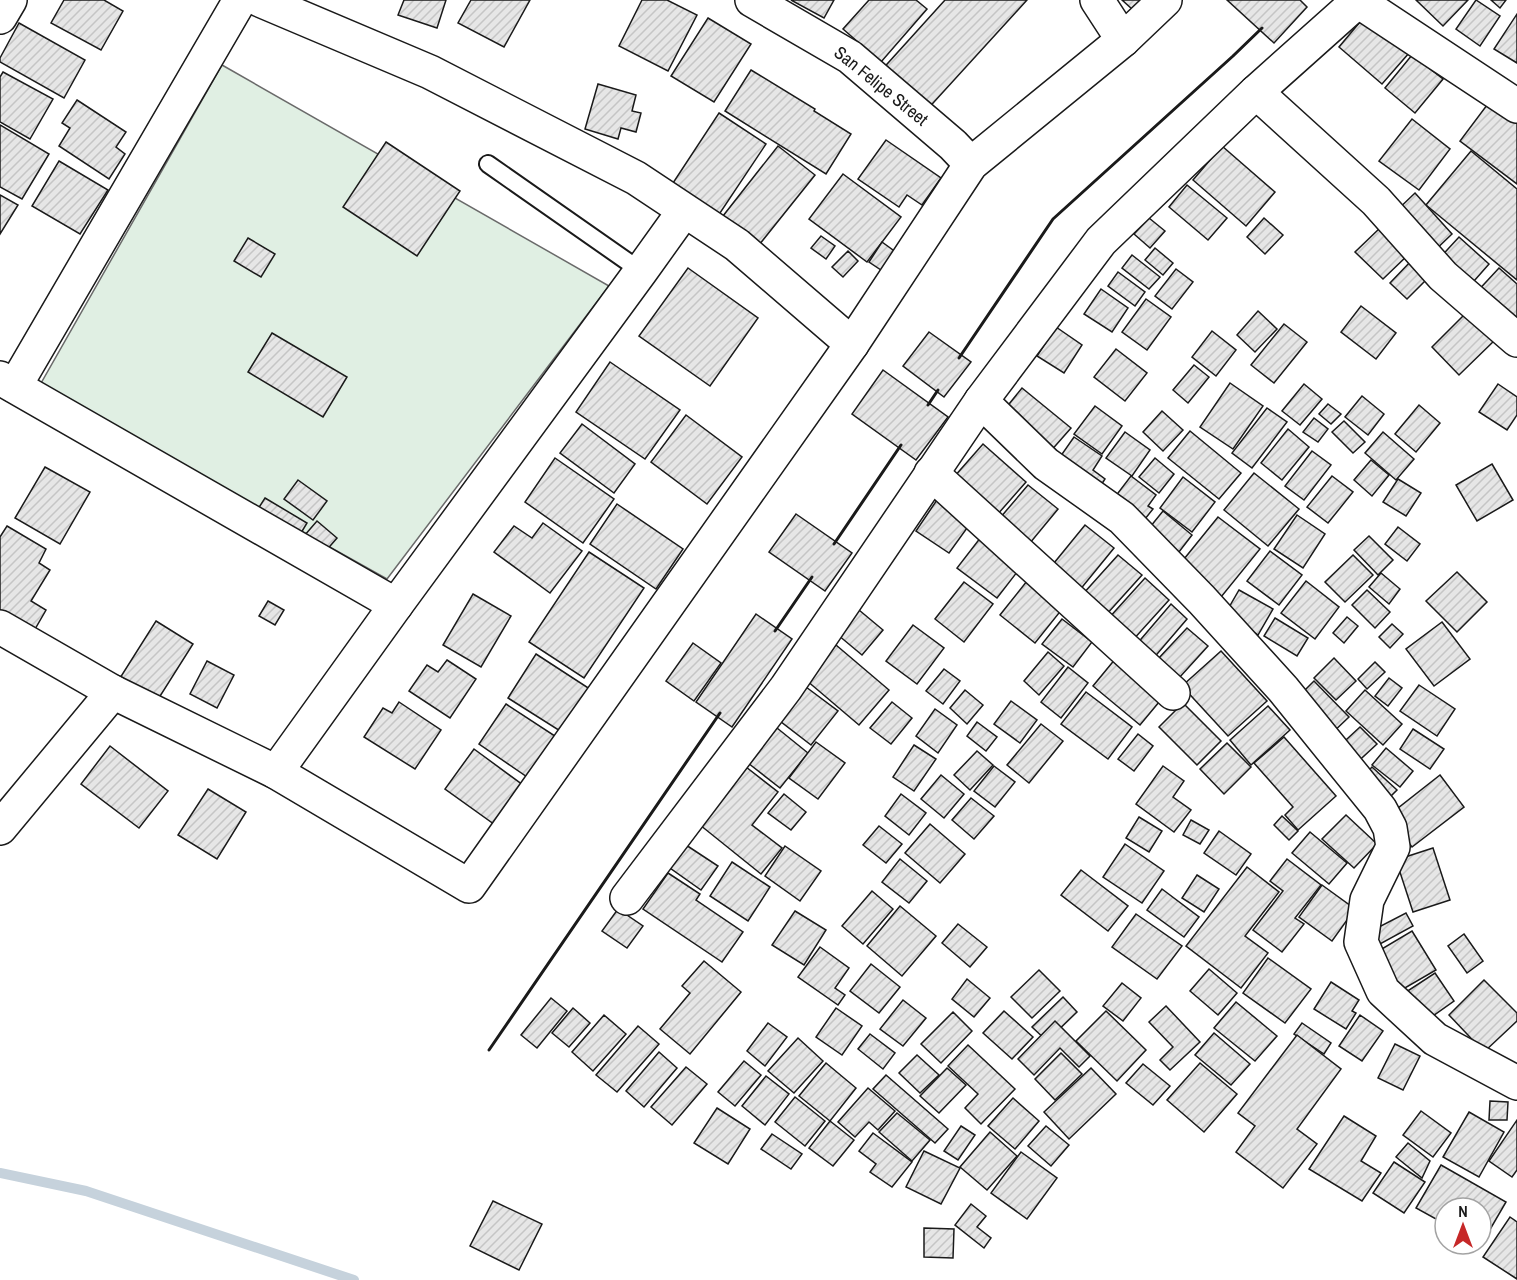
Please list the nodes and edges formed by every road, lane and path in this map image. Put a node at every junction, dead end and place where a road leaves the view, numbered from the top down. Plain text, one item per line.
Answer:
1 (10, 0) edge
2 (240, 0) edge
3 (260, 0) edge
4 (752, 0) edge
5 (1097, 0) edge
6 (1165, 0) edge
7 (1359, 1) edge
8 (0, 17) edge
9 (1123, 40) junction
10 (1256, 92) junction
11 (1517, 106) edge
12 (488, 164) dead end
13 (971, 164) junction
14 (684, 211) junction
15 (642, 271) junction
16 (1517, 340) edge
17 (852, 344) junction
18 (7, 382) edge
19 (981, 401) junction
20 (932, 473) junction
21 (396, 605) junction
22 (0, 627) edge
23 (113, 692) junction
24 (1173, 693) dead end
25 (276, 772) junction
26 (0, 828) edge
27 (627, 898) dead end
28 (1517, 1083) edge

1 - 8 street
2 - 18 street
3 - 14 street
4 - 13 street, San Felipe Street
5 - 9 street
6 - 9 street
7 - 10 street
7 - 11 street
9 - 13 street
10 - 16 street
10 - 19 street
12 - 15 lane
13 - 17 street
14 - 15 street
14 - 17 street
15 - 21 street
17 - 25 street
18 - 21 street
19 - 20 street
19 - 28 street
20 - 24 street
20 - 27 street
21 - 25 street
22 - 23 street
23 - 25 street
23 - 26 street

